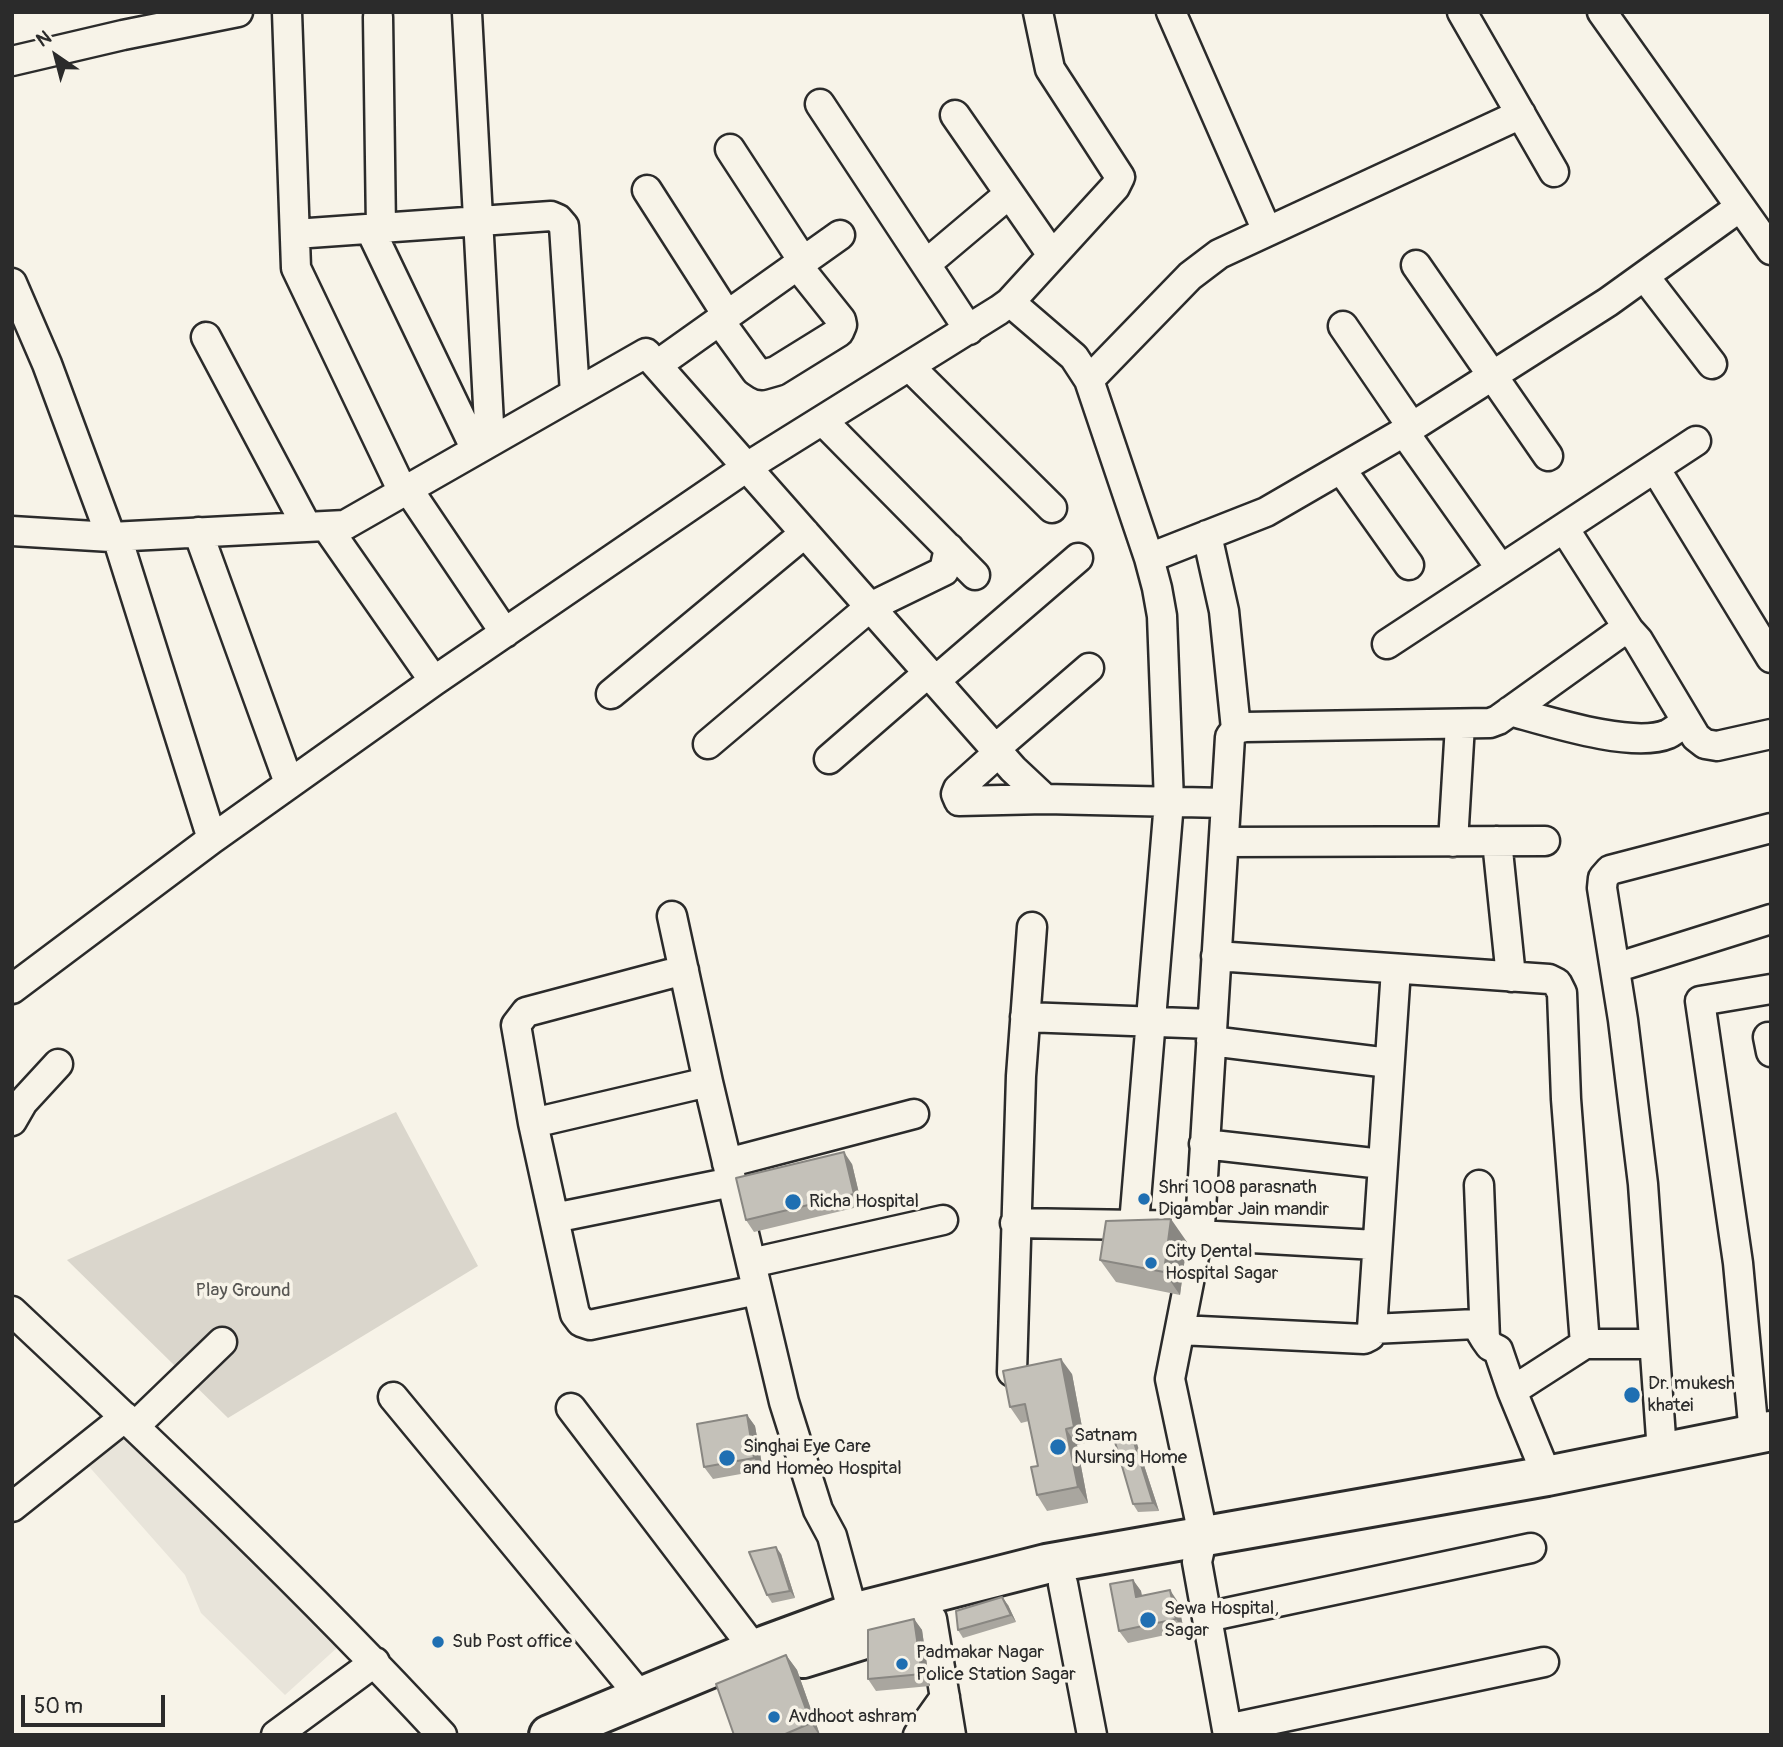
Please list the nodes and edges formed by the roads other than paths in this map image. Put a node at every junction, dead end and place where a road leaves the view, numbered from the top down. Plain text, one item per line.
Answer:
1 (238, 12) edge
2 (287, 12) edge
3 (1038, 12) edge
4 (1171, 12) edge
5 (1462, 12) edge
6 (1602, 12) edge
7 (467, 13) edge
8 (378, 17) dead end
9 (12, 61) edge
10 (820, 104) dead end
11 (1521, 114) junction
12 (955, 115) dead end
13 (730, 149) dead end
14 (1554, 172) dead end
15 (647, 190) dead end
16 (1009, 194) junction
17 (1740, 207) junction
18 (477, 222) junction
19 (375, 229) junction
20 (1267, 231) junction
21 (295, 234) junction
22 (840, 235) dead end
23 (1771, 250) edge
24 (1052, 255) junction
25 (800, 263) junction
26 (926, 264) junction
27 (1416, 265) dead end
28 (1645, 276) junction
29 (12, 283) edge
30 (1010, 302) junction
31 (723, 318) junction
32 (1343, 326) dead end
33 (969, 330) junction
34 (206, 337) dead end
35 (1712, 364) dead end
36 (656, 365) junction
37 (910, 367) junction
38 (1494, 376) junction
39 (1089, 380) junction
40 (575, 393) junction
41 (822, 421) junction
42 (1408, 430) junction
43 (1696, 441) dead end
44 (483, 446) junction
45 (1548, 456) dead end
46 (747, 467) junction
47 (1655, 468) junction
48 (1340, 469) junction
49 (406, 490) junction
50 (1052, 508) dead end
51 (316, 526) junction
52 (1564, 528) junction
53 (12, 531) edge
54 (198, 533) junction
55 (804, 533) junction
56 (1207, 535) junction
57 (114, 537) junction
58 (949, 548) junction
59 (1078, 558) dead end
60 (1149, 558) junction
61 (1409, 565) dead end
62 (1501, 569) junction
63 (975, 575) dead end
64 (870, 607) junction
65 (1629, 630) junction
66 (505, 633) junction
67 (1387, 644) dead end
68 (1771, 659) edge
69 (1089, 668) dead end
70 (932, 677) junction
71 (434, 681) junction
72 (611, 694) dead end
73 (1510, 711) junction
74 (1686, 721) junction
75 (1460, 725) junction
76 (1236, 729) junction
77 (1771, 734) edge
78 (708, 744) dead end
79 (997, 751) junction
80 (829, 760) dead end
81 (289, 783) junction
82 (1045, 799) junction
83 (1169, 802) junction
84 (1226, 803) junction
85 (1771, 828) edge
86 (212, 839) junction
87 (1545, 841) dead end
88 (1224, 842) junction
89 (1452, 842) junction
90 (1497, 842) junction
91 (672, 916) dead end
92 (1771, 919) edge
93 (1032, 927) dead end
94 (1216, 956) junction
95 (1396, 968) junction
96 (1615, 968) junction
97 (684, 970) junction
98 (1511, 977) junction
99 (12, 989) edge
100 (1771, 989) edge
101 (1025, 1017) junction
102 (1150, 1022) junction
103 (1212, 1033) junction
104 (1389, 1063) junction
105 (58, 1064) dead end
106 (708, 1082) junction
107 (914, 1114) dead end
108 (12, 1121) edge
109 (533, 1123) junction
110 (1204, 1144) junction
111 (1382, 1164) junction
112 (729, 1172) junction
113 (1479, 1185) dead end
114 (554, 1218) junction
115 (943, 1220) dead end
116 (1015, 1223) junction
117 (1133, 1224) junction
118 (1199, 1230) junction
119 (1376, 1245) junction
120 (751, 1263) junction
121 (757, 1290) junction
122 (12, 1311) edge
123 (1372, 1329) junction
124 (1180, 1330) junction
125 (1485, 1339) junction
126 (222, 1342) dead end
127 (1654, 1343) junction
128 (1585, 1344) junction
129 (1012, 1372) edge
130 (1512, 1391) junction
131 (393, 1397) dead end
132 (571, 1408) dead end
133 (130, 1421) junction
134 (1765, 1438) edge
135 (1662, 1452) junction
136 (1547, 1476) junction
137 (12, 1507) edge
138 (1531, 1548) dead end
139 (1200, 1549) junction
140 (1063, 1584) junction
141 (853, 1613) junction
142 (1207, 1618) junction
143 (932, 1619) junction
144 (755, 1650) junction
145 (375, 1662) junction
146 (1544, 1662) dead end
147 (641, 1697) junction
148 (945, 1697) junction
149 (1227, 1732) edge
150 (276, 1735) edge
151 (442, 1735) edge
152 (549, 1735) edge
153 (610, 1735) edge
154 (918, 1735) edge
155 (951, 1735) edge
156 (1092, 1735) edge

1 - 9 street
2 - 21 street
3 - 24 street
4 - 20 street
5 - 11 street
6 - 17 street
7 - 18 street
8 - 19 street
10 - 26 street
11 - 14 street
11 - 20 street
12 - 16 street
13 - 25 street
15 - 31 street
16 - 24 street
16 - 26 street
17 - 23 street
17 - 28 street
18 - 19 street
18 - 40 street
18 - 44 street
19 - 21 street
19 - 44 street
20 - 39 street
21 - 49 street
22 - 25 street
24 - 30 street
25 - 31 street
25 - 31 street
26 - 33 street
27 - 38 street
28 - 35 street
28 - 38 street
29 - 57 street
30 - 33 street
30 - 39 street
31 - 36 street
32 - 42 street
33 - 37 street
34 - 51 street
36 - 40 street
36 - 46 street
37 - 41 street
37 - 50 street
38 - 42 street
38 - 45 street
39 - 60 street
40 - 44 street
41 - 46 street
41 - 58 street
42 - 48 street
42 - 62 street
43 - 47 street
44 - 49 street
46 - 55 street
46 - 66 street
47 - 52 street
47 - 68 street
48 - 56 street
48 - 61 street
49 - 51 street
49 - 66 street
51 - 54 street
51 - 71 street
52 - 62 street
52 - 65 street
53 - 57 street
54 - 57 street
54 - 81 street
55 - 64 street
55 - 72 street
56 - 60 street
56 - 76 street
57 - 86 street
58 - 63 street
58 - 64 street
59 - 70 street
60 - 83 street
62 - 67 street
64 - 70 street
64 - 78 street
65 - 73 street
65 - 74 street
66 - 71 street
69 - 79 street
70 - 79 street
70 - 80 street
71 - 81 street
73 - 74 street
73 - 75 street
74 - 77 street
75 - 76 street
75 - 89 street
76 - 84 street
79 - 82 street
79 - 82 street
81 - 86 street
82 - 83 street
83 - 84 street
83 - 102 street
84 - 88 street
85 - 96 street
86 - 99 street
87 - 90 street
88 - 89 street
88 - 94 street
89 - 90 street
90 - 98 street
91 - 97 street
92 - 96 street
93 - 101 street
94 - 95 street
94 - 103 street
95 - 98 street
95 - 104 street
96 - 127 street
97 - 106 street
97 - 109 street
98 - 128 street
100 - 134 street
101 - 102 street
101 - 116 street
102 - 103 street
102 - 117 street
103 - 104 street
103 - 110 street
104 - 111 street
105 - 108 street
106 - 109 street
106 - 112 street
107 - 112 street
109 - 114 street
110 - 111 street
110 - 118 street
111 - 119 street
112 - 114 street
112 - 120 street
113 - 125 street
114 - 121 street
115 - 120 street
116 - 117 street
116 - 129 street
117 - 118 street
118 - 119 street
118 - 124 street
119 - 123 street
120 - 121 street
121 - 141 street
122 - 133 street
123 - 124 street
123 - 125 street
124 - 139 street
125 - 130 street
126 - 133 street
127 - 128 street
127 - 135 street
128 - 130 street
130 - 136 street
131 - 147 street
132 - 144 street
133 - 137 street
133 - 145 street
134 - 135 highway
134 - 139 highway
135 - 136 highway
136 - 139 highway
138 - 142 street
139 - 140 highway
139 - 141 highway
139 - 142 street
140 - 143 highway
140 - 156 street
141 - 144 highway
142 - 149 street
143 - 148 street
143 - 153 highway
144 - 147 highway
145 - 150 street
145 - 151 street
146 - 149 street
147 - 152 highway
148 - 154 street
148 - 155 street

